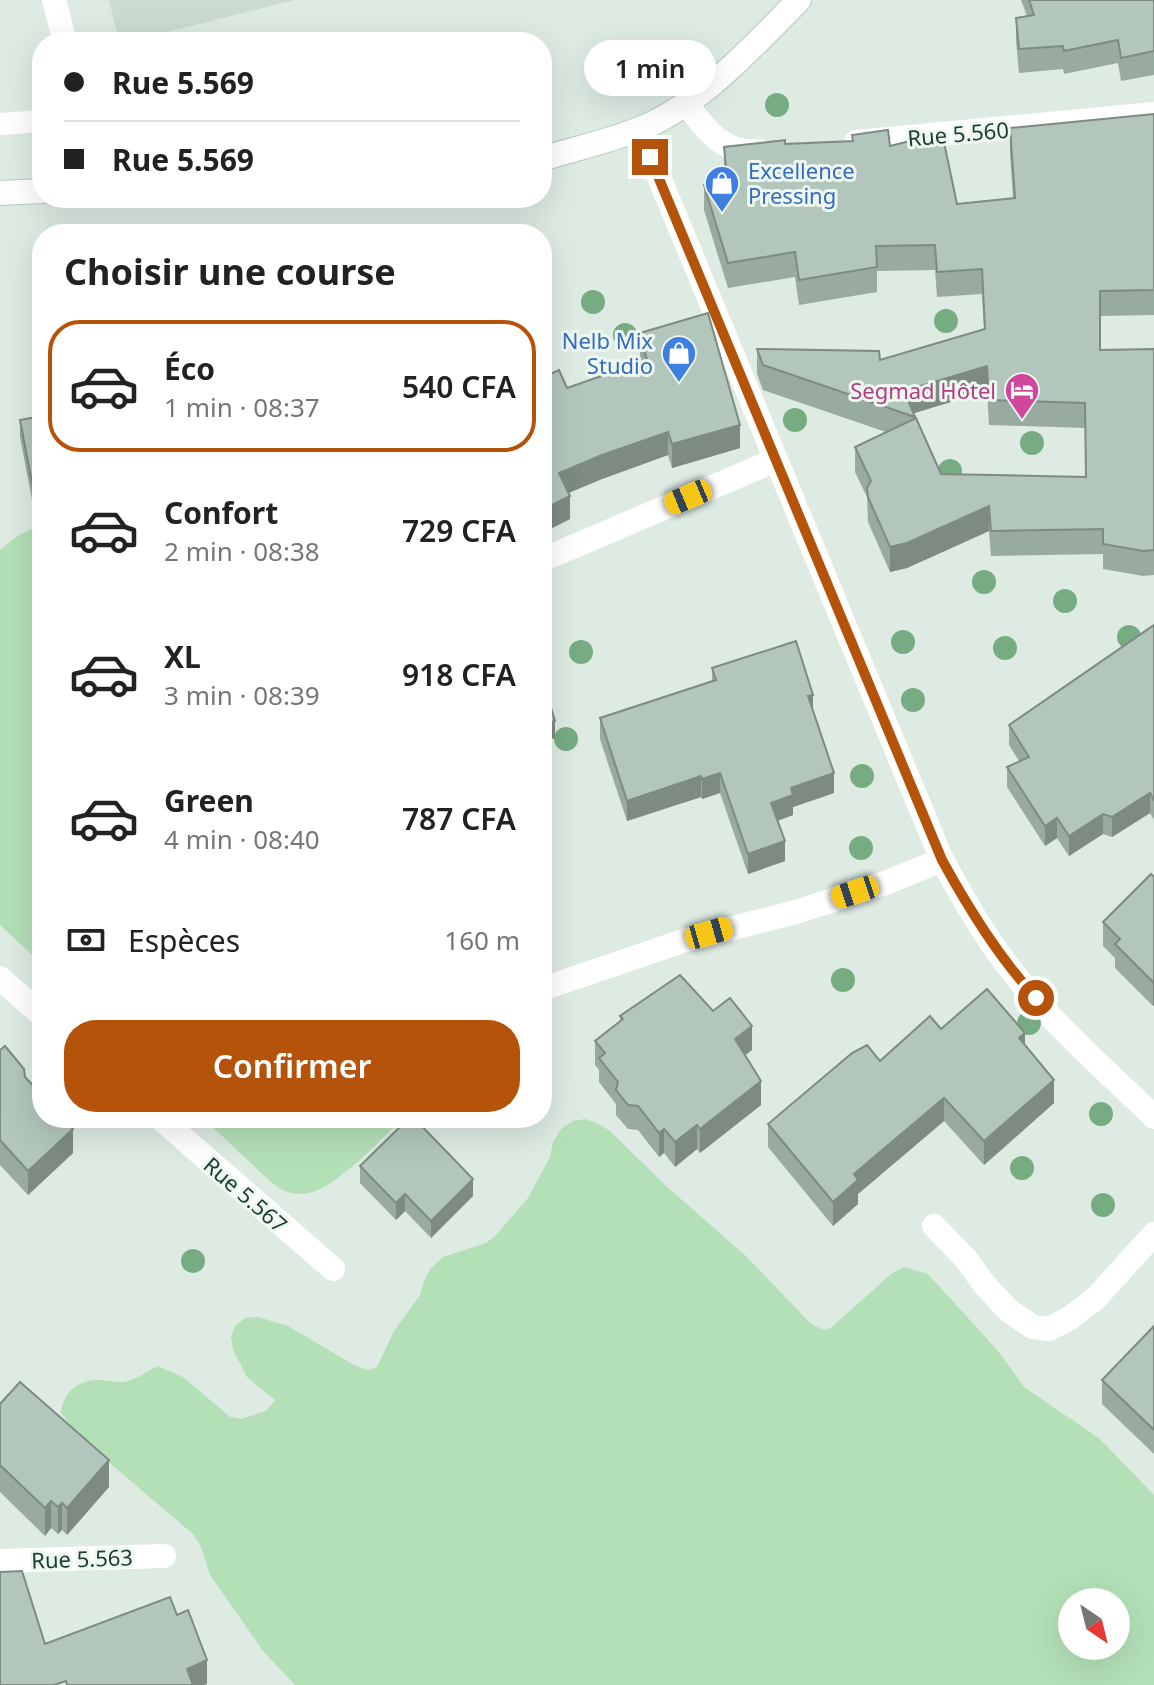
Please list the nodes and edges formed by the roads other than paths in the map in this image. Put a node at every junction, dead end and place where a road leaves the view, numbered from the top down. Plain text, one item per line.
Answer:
1 (54, 0) edge
2 (799, 0) edge
3 (62, 32) edge
4 (687, 104) junction
5 (1154, 114) edge
6 (32, 122) edge
7 (0, 124) edge
8 (639, 129) junction
9 (838, 144) edge
10 (790, 149) edge
11 (552, 156) edge
12 (32, 191) edge
13 (0, 193) edge
14 (776, 460) junction
15 (552, 556) edge
16 (942, 860) junction
17 (0, 978) edge
18 (552, 986) edge
19 (32, 1006) edge
20 (1154, 1117) edge
21 (171, 1128) edge
22 (934, 1226) dead end
23 (1154, 1234) edge
24 (333, 1269) dead end
25 (164, 1556) dead end
26 (0, 1561) edge

1 - 3 street
2 - 4 street
4 - 8 street
4 - 10 street
5 - 9 street, Rue 5.560
6 - 7 lane
8 - 11 street
8 - 14 street
12 - 13 street
14 - 15 street
14 - 16 street
16 - 18 street
16 - 20 street
17 - 19 street
21 - 24 street, Rue 5.567
22 - 23 street
25 - 26 street, Rue 5.563

